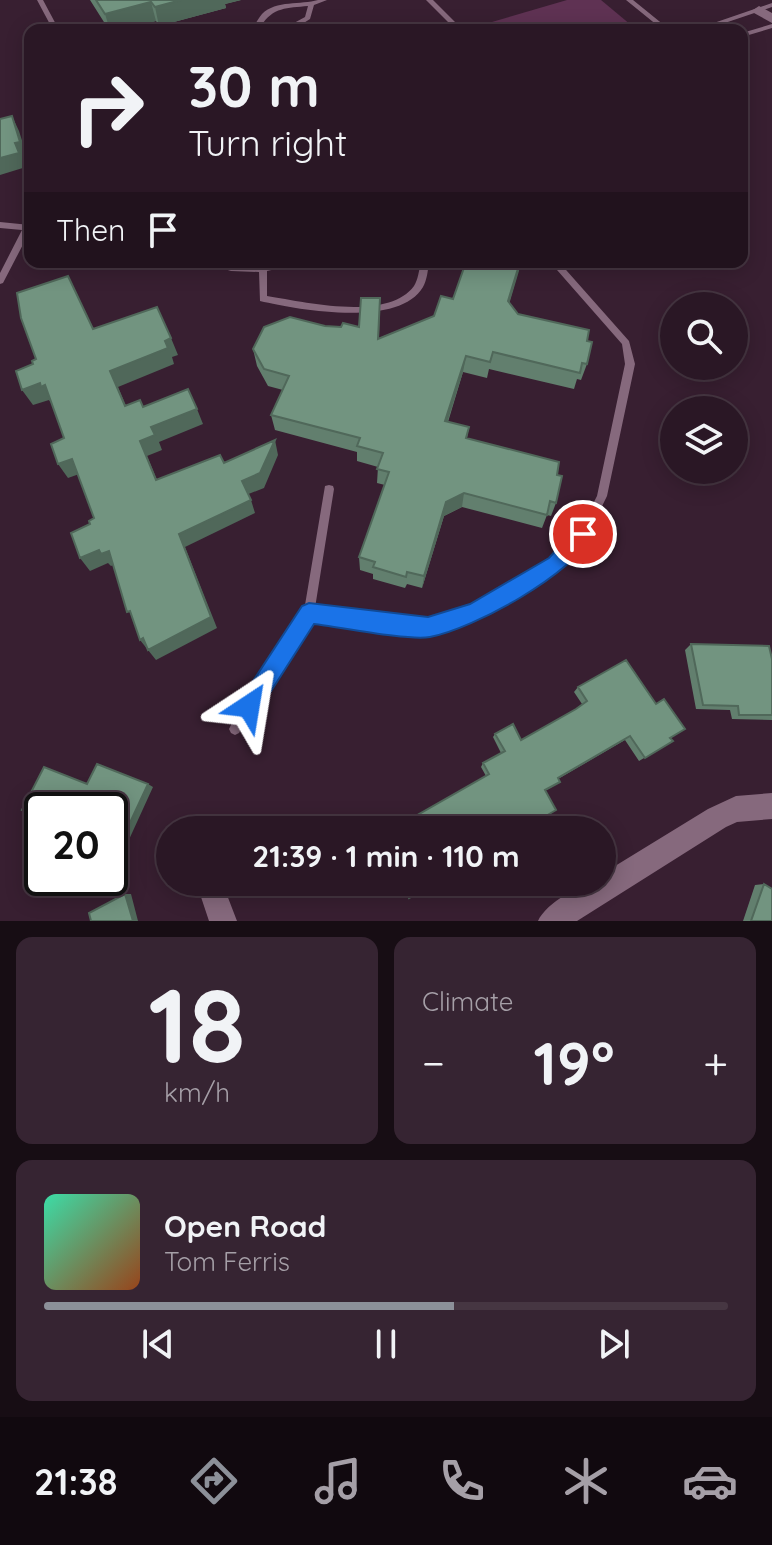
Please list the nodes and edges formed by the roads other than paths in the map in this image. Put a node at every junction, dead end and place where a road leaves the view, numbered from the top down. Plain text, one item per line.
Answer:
1 (40, 0) edge
2 (324, 0) edge
3 (429, 0) edge
4 (629, 0) edge
5 (311, 6) junction
6 (765, 7) edge
7 (772, 19) edge
8 (53, 24) edge
9 (259, 24) edge
10 (301, 24) edge
11 (454, 24) edge
12 (659, 24) edge
13 (716, 24) edge
14 (772, 26) edge
15 (748, 33) edge
16 (0, 225) edge
17 (24, 227) edge
18 (24, 237) edge
19 (226, 268) edge
20 (267, 268) edge
21 (424, 268) edge
22 (559, 268) edge
23 (263, 269) junction
24 (0, 281) edge
25 (329, 489) dead end
26 (309, 613) junction
27 (235, 729) dead end
28 (772, 806) edge
29 (214, 896) edge
30 (223, 921) edge
31 (552, 921) edge

1 - 8 lane
2 - 5 lane
3 - 11 lane
4 - 12 lane
5 - 9 lane
5 - 10 lane
6 - 7 street
6 - 13 lane
14 - 15 lane
16 - 17 lane
18 - 24 lane
19 - 23 lane
20 - 23 lane
21 - 23 lane
22 - 26 lane
25 - 26 lane
26 - 27 lane
28 - 31 street
29 - 30 street

